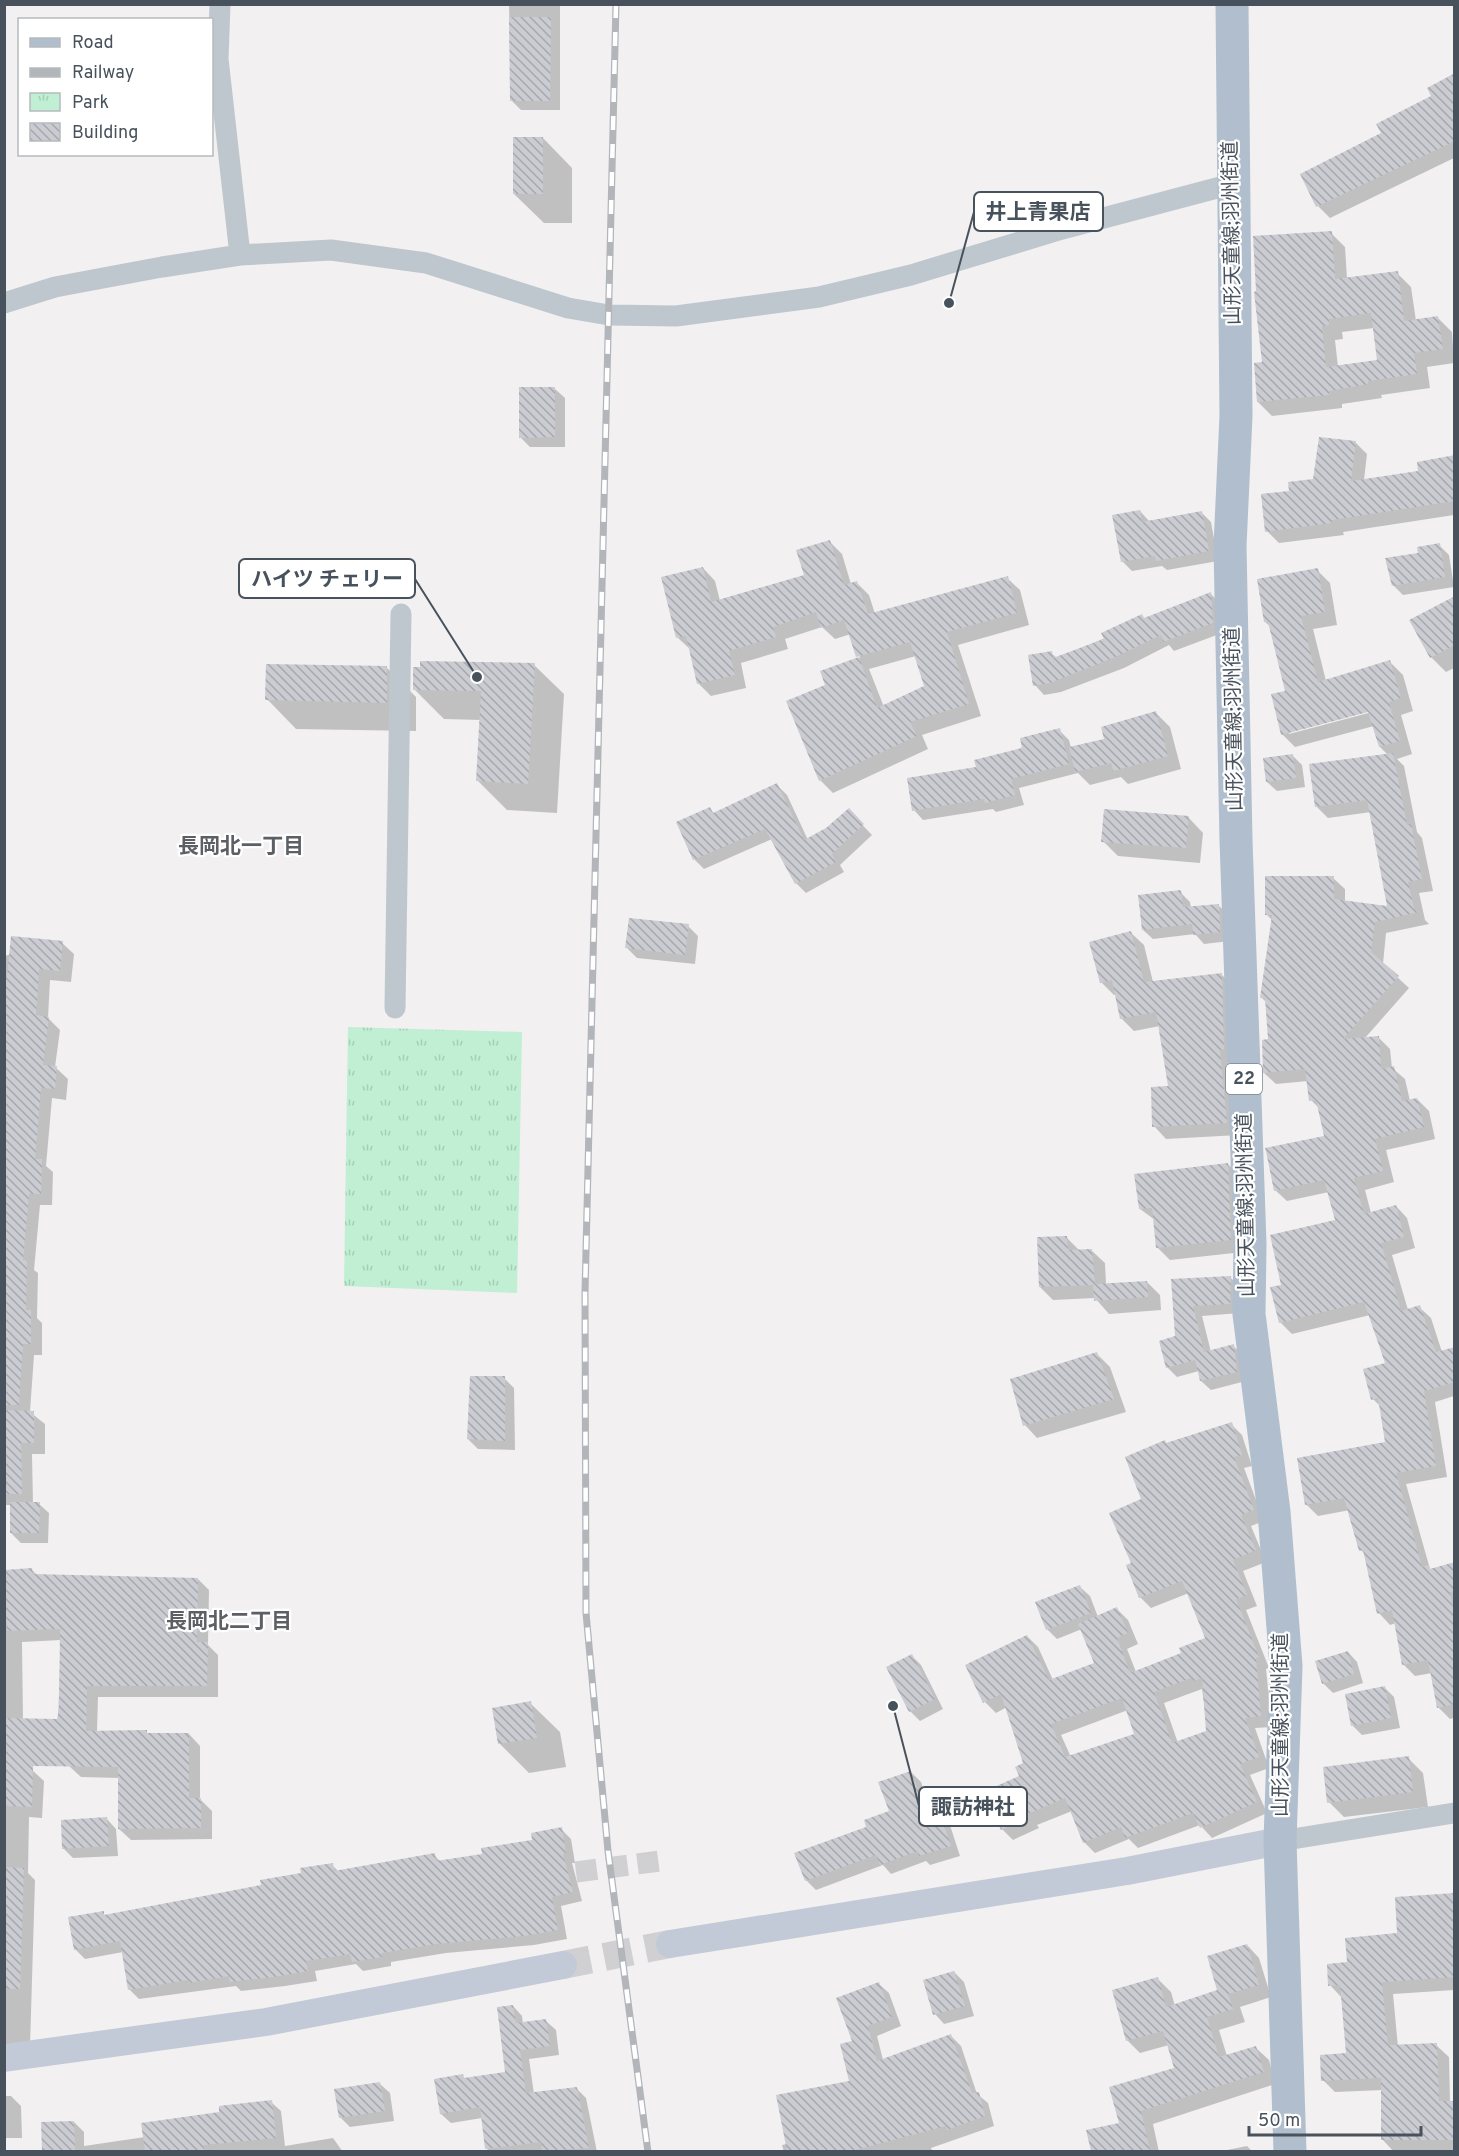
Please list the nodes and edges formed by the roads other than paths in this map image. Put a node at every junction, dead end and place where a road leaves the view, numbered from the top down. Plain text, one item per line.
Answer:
1 (220, 4) edge
2 (1232, 4) edge
3 (1232, 184) junction
4 (240, 255) junction
5 (4, 303) edge
6 (401, 614) dead end
7 (395, 1008) dead end
8 (1455, 1813) edge
9 (1280, 1841) junction
10 (670, 1944) tunnel mouth
11 (562, 1965) tunnel mouth
12 (4, 2058) edge
13 (1290, 2151) edge

1 - 4 street
2 - 3 main road, 山形天童線;羽州街道 / 22
3 - 4 street
3 - 9 main road, 山形天童線;羽州街道 / 22
4 - 5 street
6 - 7 street
8 - 9 street
9 - 10 street
9 - 13 main road, 山形天童線;羽州街道 / 22
11 - 12 street

